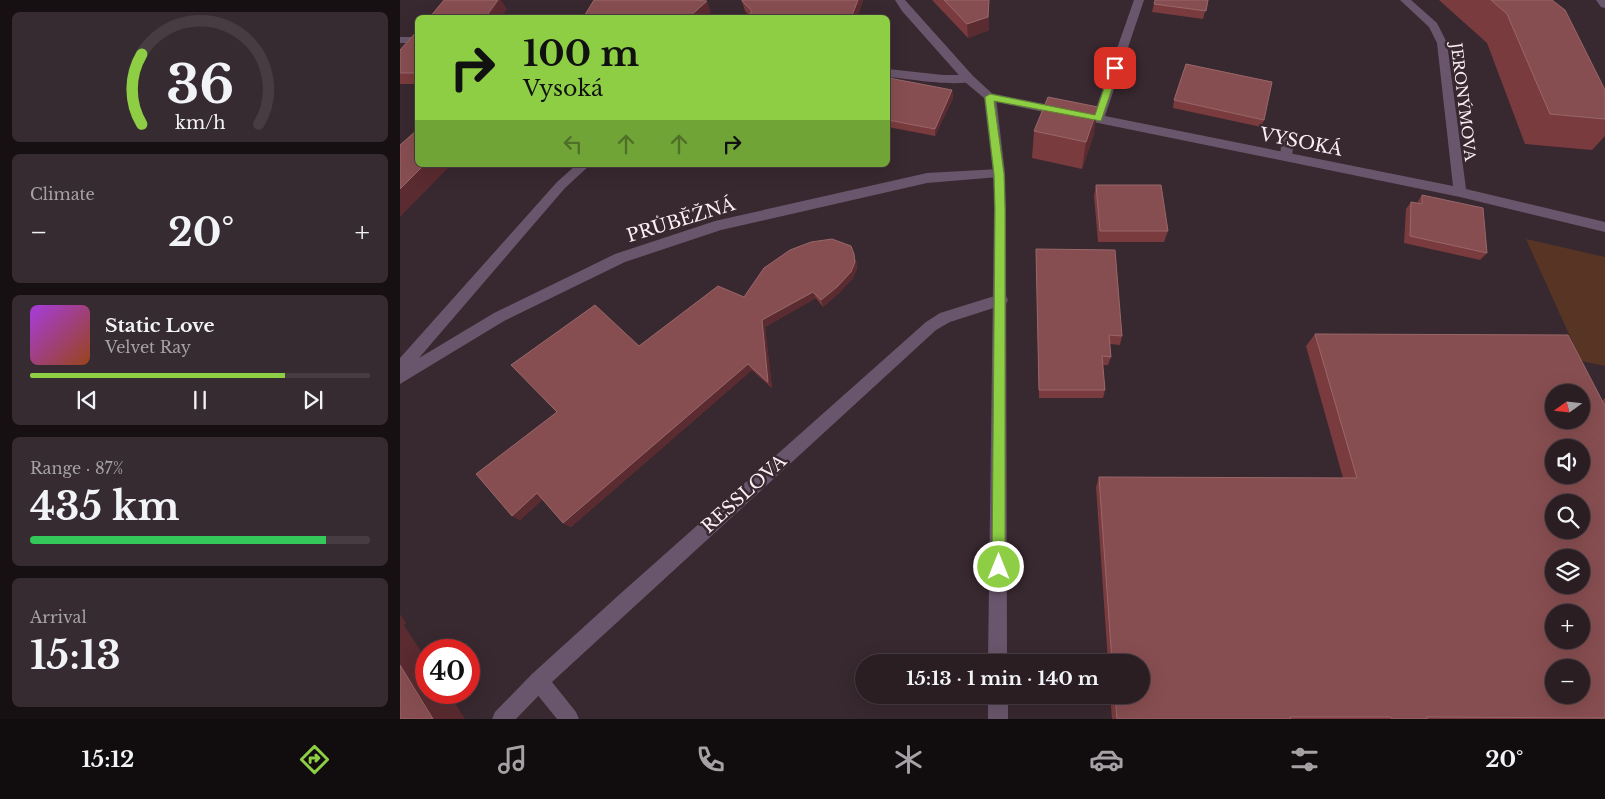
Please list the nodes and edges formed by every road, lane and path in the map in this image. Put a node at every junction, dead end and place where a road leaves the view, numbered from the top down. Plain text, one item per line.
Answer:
1 (900, 0) edge
2 (1138, 0) edge
3 (1405, 0) edge
4 (1602, 0) edge
5 (1605, 5) edge
6 (400, 40) edge
7 (415, 40) edge
8 (890, 73) edge
9 (969, 79) junction
10 (990, 97) junction
11 (1098, 118) junction
12 (1288, 135) dead end
13 (1286, 157) junction
14 (582, 167) edge
15 (999, 174) junction
16 (1460, 192) junction
17 (1605, 227) edge
18 (1001, 300) junction
19 (400, 369) edge
20 (400, 377) edge
21 (998, 654) edge
22 (539, 681) junction
23 (998, 704) edge
24 (502, 719) edge
25 (569, 719) edge
26 (998, 719) edge

1 - 9 street
2 - 11 street
3 - 16 street, JERONÝMOVA
4 - 5 street
6 - 7 street
8 - 9 street
9 - 10 street
10 - 11 street, VYSOKÁ
10 - 15 street
11 - 13 street, VYSOKÁ
12 - 13 street
13 - 16 street, VYSOKÁ
14 - 19 street
15 - 18 street
15 - 20 street, PRŮBĚŽNÁ
16 - 17 street, VYSOKÁ
18 - 21 street
18 - 22 street, RESSLOVA
22 - 24 street, RESSLOVA
22 - 25 street
23 - 26 street

